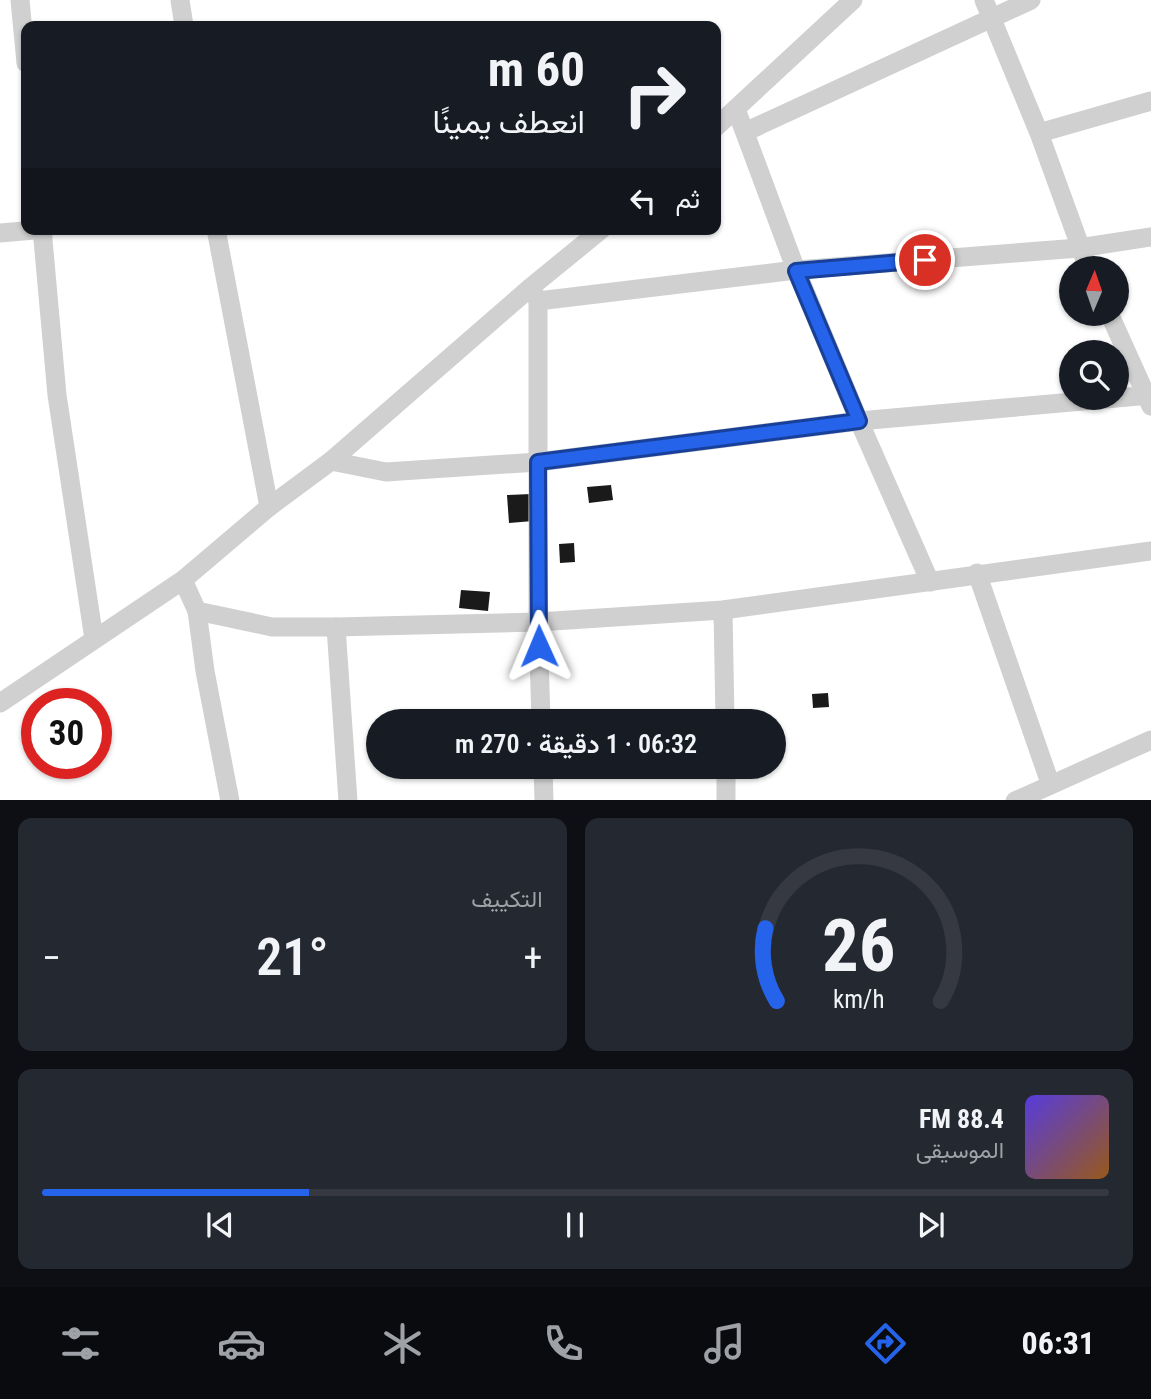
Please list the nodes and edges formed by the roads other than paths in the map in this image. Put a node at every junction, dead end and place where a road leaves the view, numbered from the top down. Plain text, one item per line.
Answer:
1 (20, 0) edge
2 (180, 0) edge
3 (853, 0) edge
4 (984, 0) edge
5 (1031, 0) edge
6 (993, 19) junction
7 (22, 21) edge
8 (183, 21) edge
9 (1151, 101) edge
10 (736, 109) junction
11 (721, 122) edge
12 (745, 132) junction
13 (1039, 133) junction
14 (21, 232) edge
15 (0, 233) edge
16 (44, 235) edge
17 (217, 235) edge
18 (583, 237) edge
19 (1151, 237) edge
20 (1079, 248) junction
21 (1083, 256) edge
22 (796, 271) junction
23 (535, 294) junction
24 (1115, 326) edge
25 (1149, 399) edge
26 (859, 421) junction
27 (331, 461) junction
28 (538, 462) junction
29 (269, 506) junction
30 (1151, 551) edge
31 (976, 573) junction
32 (183, 580) junction
33 (930, 582) junction
34 (723, 610) junction
35 (197, 611) junction
36 (538, 622) junction
37 (336, 627) junction
38 (94, 639) junction
39 (0, 703) edge
40 (541, 709) edge
41 (725, 709) edge
42 (1151, 740) edge
43 (543, 779) edge
44 (726, 779) edge
45 (1050, 783) junction
46 (230, 800) edge
47 (348, 800) edge
48 (544, 800) edge
49 (726, 800) edge
50 (1015, 800) edge

1 - 7 street
2 - 8 street
3 - 10 street
4 - 6 street
5 - 6 street
6 - 12 street
6 - 13 street
9 - 13 street
10 - 11 street
10 - 12 street
12 - 22 street
13 - 20 street
14 - 15 street
16 - 38 street
17 - 29 street
18 - 23 street
19 - 20 street
20 - 21 street
20 - 22 street
22 - 23 street
22 - 26 street
23 - 27 street
23 - 28 street
24 - 25 street
25 - 26 street
26 - 28 street
26 - 33 street
27 - 28 street
27 - 29 street
28 - 36 street
29 - 32 street
30 - 31 street
31 - 33 street
31 - 45 street
32 - 35 street
32 - 38 street
33 - 34 street
34 - 36 street
34 - 41 street
35 - 37 street
35 - 46 street
36 - 37 street
36 - 40 street
37 - 47 street
38 - 39 street
42 - 45 street
43 - 48 street
44 - 49 street
45 - 50 street

